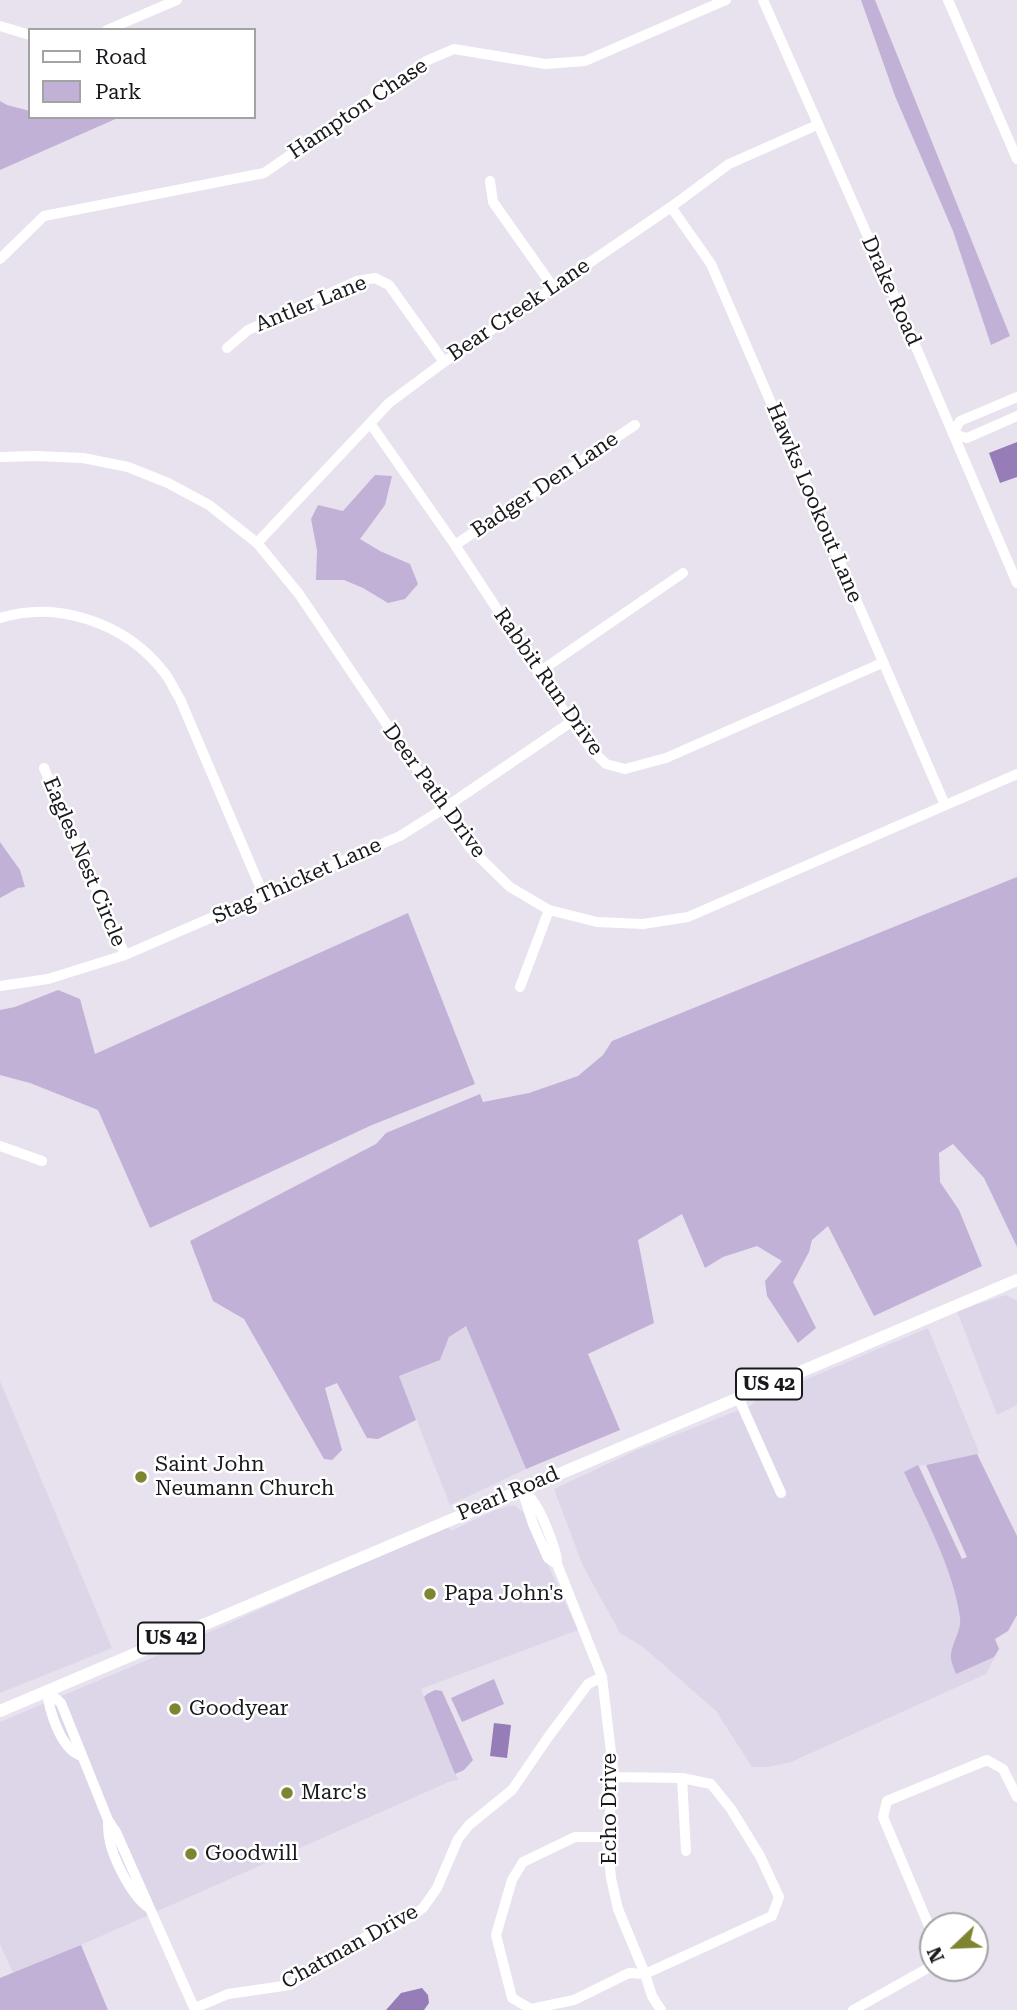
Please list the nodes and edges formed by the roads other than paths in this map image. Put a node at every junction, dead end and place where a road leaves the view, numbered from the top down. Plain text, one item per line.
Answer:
1 (177, 0) edge
2 (726, 0) edge
3 (763, 0) edge
4 (948, 0) edge
5 (0, 26) edge
6 (112, 28) edge
7 (28, 34) edge
8 (817, 125) junction
9 (1017, 159) edge
10 (490, 181) dead end
11 (671, 206) junction
12 (0, 259) edge
13 (553, 287) junction
14 (227, 348) dead end
15 (444, 362) junction
16 (1017, 397) edge
17 (1017, 416) edge
18 (370, 423) junction
19 (635, 425) dead end
20 (953, 434) junction
21 (0, 457) edge
22 (257, 543) junction
23 (455, 545) junction
24 (683, 573) dead end
25 (1017, 583) edge
26 (0, 618) edge
27 (883, 663) junction
28 (539, 673) junction
29 (571, 722) junction
30 (44, 768) dead end
31 (1017, 774) edge
32 (945, 805) junction
33 (443, 809) junction
34 (264, 896) junction
35 (549, 910) junction
36 (125, 955) junction
37 (0, 986) edge
38 (520, 987) dead end
39 (0, 1146) edge
40 (43, 1161) dead end
41 (1017, 1280) edge
42 (738, 1396) junction
43 (521, 1489) junction
44 (781, 1493) dead end
45 (603, 1678) junction
46 (47, 1691) junction
47 (0, 1710) edge
48 (614, 1777) junction
49 (682, 1778) junction
50 (1017, 1797) edge
51 (607, 1837) junction
52 (686, 1851) dead end
53 (923, 1912) edge
54 (645, 1974) junction
55 (919, 1974) edge
56 (195, 2009) edge
57 (661, 2010) edge
58 (853, 2010) edge

1 - 6 street
2 - 12 street, Hampton Chase
3 - 8 street, Drake Road
4 - 9 street
5 - 7 street
8 - 11 street, Bear Creek Lane
8 - 20 street, Drake Road
10 - 13 street
11 - 13 street, Bear Creek Lane
11 - 27 street, Hawks Lookout Lane
13 - 15 street, Bear Creek Lane
14 - 15 street, Antler Lane
15 - 18 street, Bear Creek Lane
16 - 20 street
17 - 20 street
18 - 22 street, Bear Creek Lane
18 - 23 street, Rabbit Run Drive
19 - 23 street, Badger Den Lane
20 - 25 street, Drake Road
21 - 22 street, Deer Path Drive
22 - 33 street, Deer Path Drive
23 - 28 street, Rabbit Run Drive
24 - 28 street
26 - 34 street
27 - 29 street, Rabbit Run Drive
27 - 32 street, Hawks Lookout Lane
28 - 29 street, Rabbit Run Drive
29 - 33 street, Stag Thicket Lane
30 - 36 street, Eagles Nest Circle
31 - 32 street, Deer Path Drive
32 - 35 street, Deer Path Drive
33 - 34 street, Stag Thicket Lane
33 - 35 street, Deer Path Drive
34 - 36 street, Stag Thicket Lane
35 - 38 street
36 - 37 street, Stag Thicket Lane
39 - 40 street
41 - 42 main road, Pearl Road / US 42
42 - 43 main road, Pearl Road / US 42
42 - 44 street
43 - 45 street, Echo Drive
43 - 46 main road, Pearl Road / US 42
45 - 48 street, Echo Drive
45 - 56 street, Chatman Drive
46 - 47 main road, Pearl Road / US 42
46 - 56 street
48 - 49 street
48 - 51 street, Echo Drive
49 - 52 street
49 - 54 street
50 - 53 street
51 - 54 street, Echo Drive
51 - 54 street
54 - 57 street, Echo Drive
55 - 58 street

